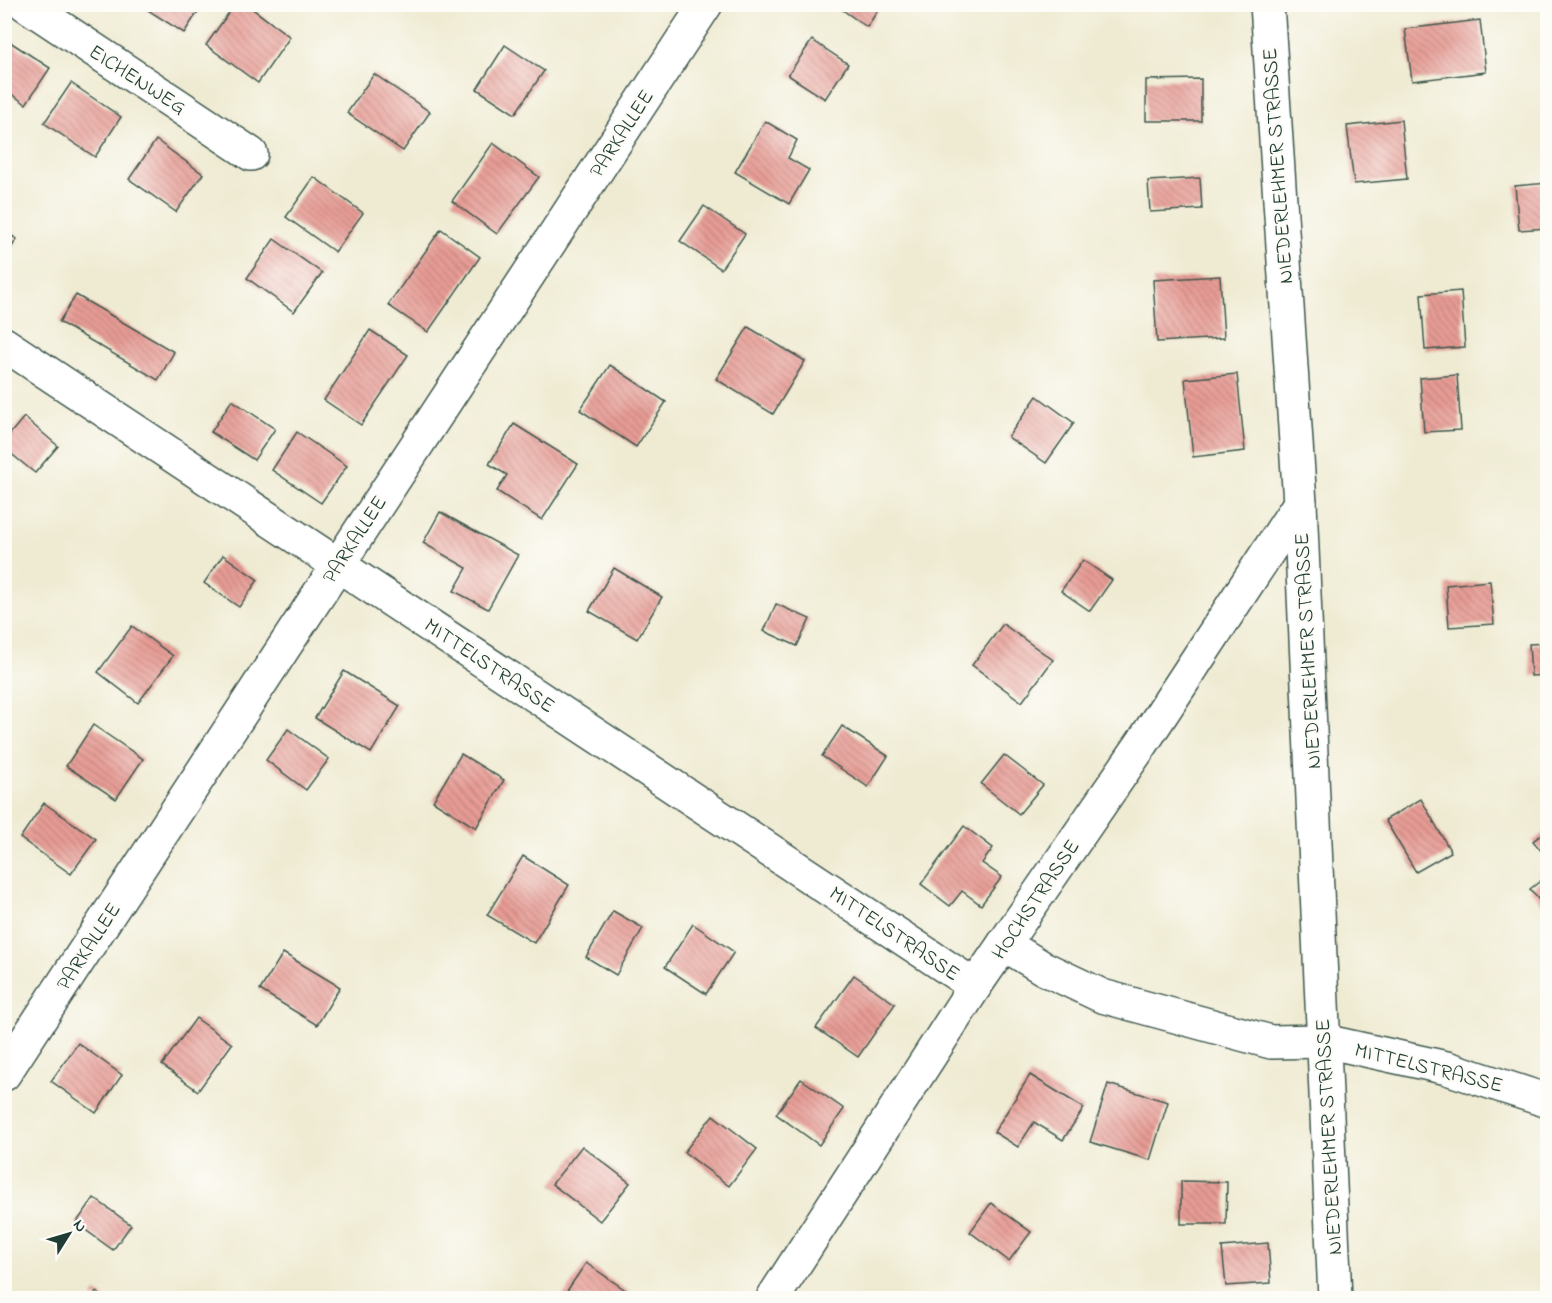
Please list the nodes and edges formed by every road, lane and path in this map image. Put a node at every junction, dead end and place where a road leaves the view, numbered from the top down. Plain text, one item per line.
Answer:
1 (25, 4) edge
2 (706, 4) edge
3 (1267, 4) edge
4 (251, 154) dead end
5 (4, 344) edge
6 (1300, 503) junction
7 (338, 564) junction
8 (1004, 944) junction
9 (975, 986) junction
10 (1324, 1041) junction
11 (4, 1074) edge
12 (1548, 1101) edge
13 (773, 1299) edge
14 (1335, 1299) edge

1 - 4 street, EICHENWEG
2 - 7 street, PARKALLEE
3 - 6 street, NIEDERLEHMER STRASSE
5 - 7 street, MITTELSTRASSE
6 - 8 street, HOCHSTRASSE
6 - 10 street, NIEDERLEHMER STRASSE
7 - 9 street, MITTELSTRASSE
7 - 11 street, PARKALLEE
8 - 9 street, HOCHSTRASSE
8 - 10 street, MITTELSTRASSE
9 - 13 street, HOCHSTRASSE
10 - 12 street, MITTELSTRASSE
10 - 14 street, NIEDERLEHMER STRASSE

